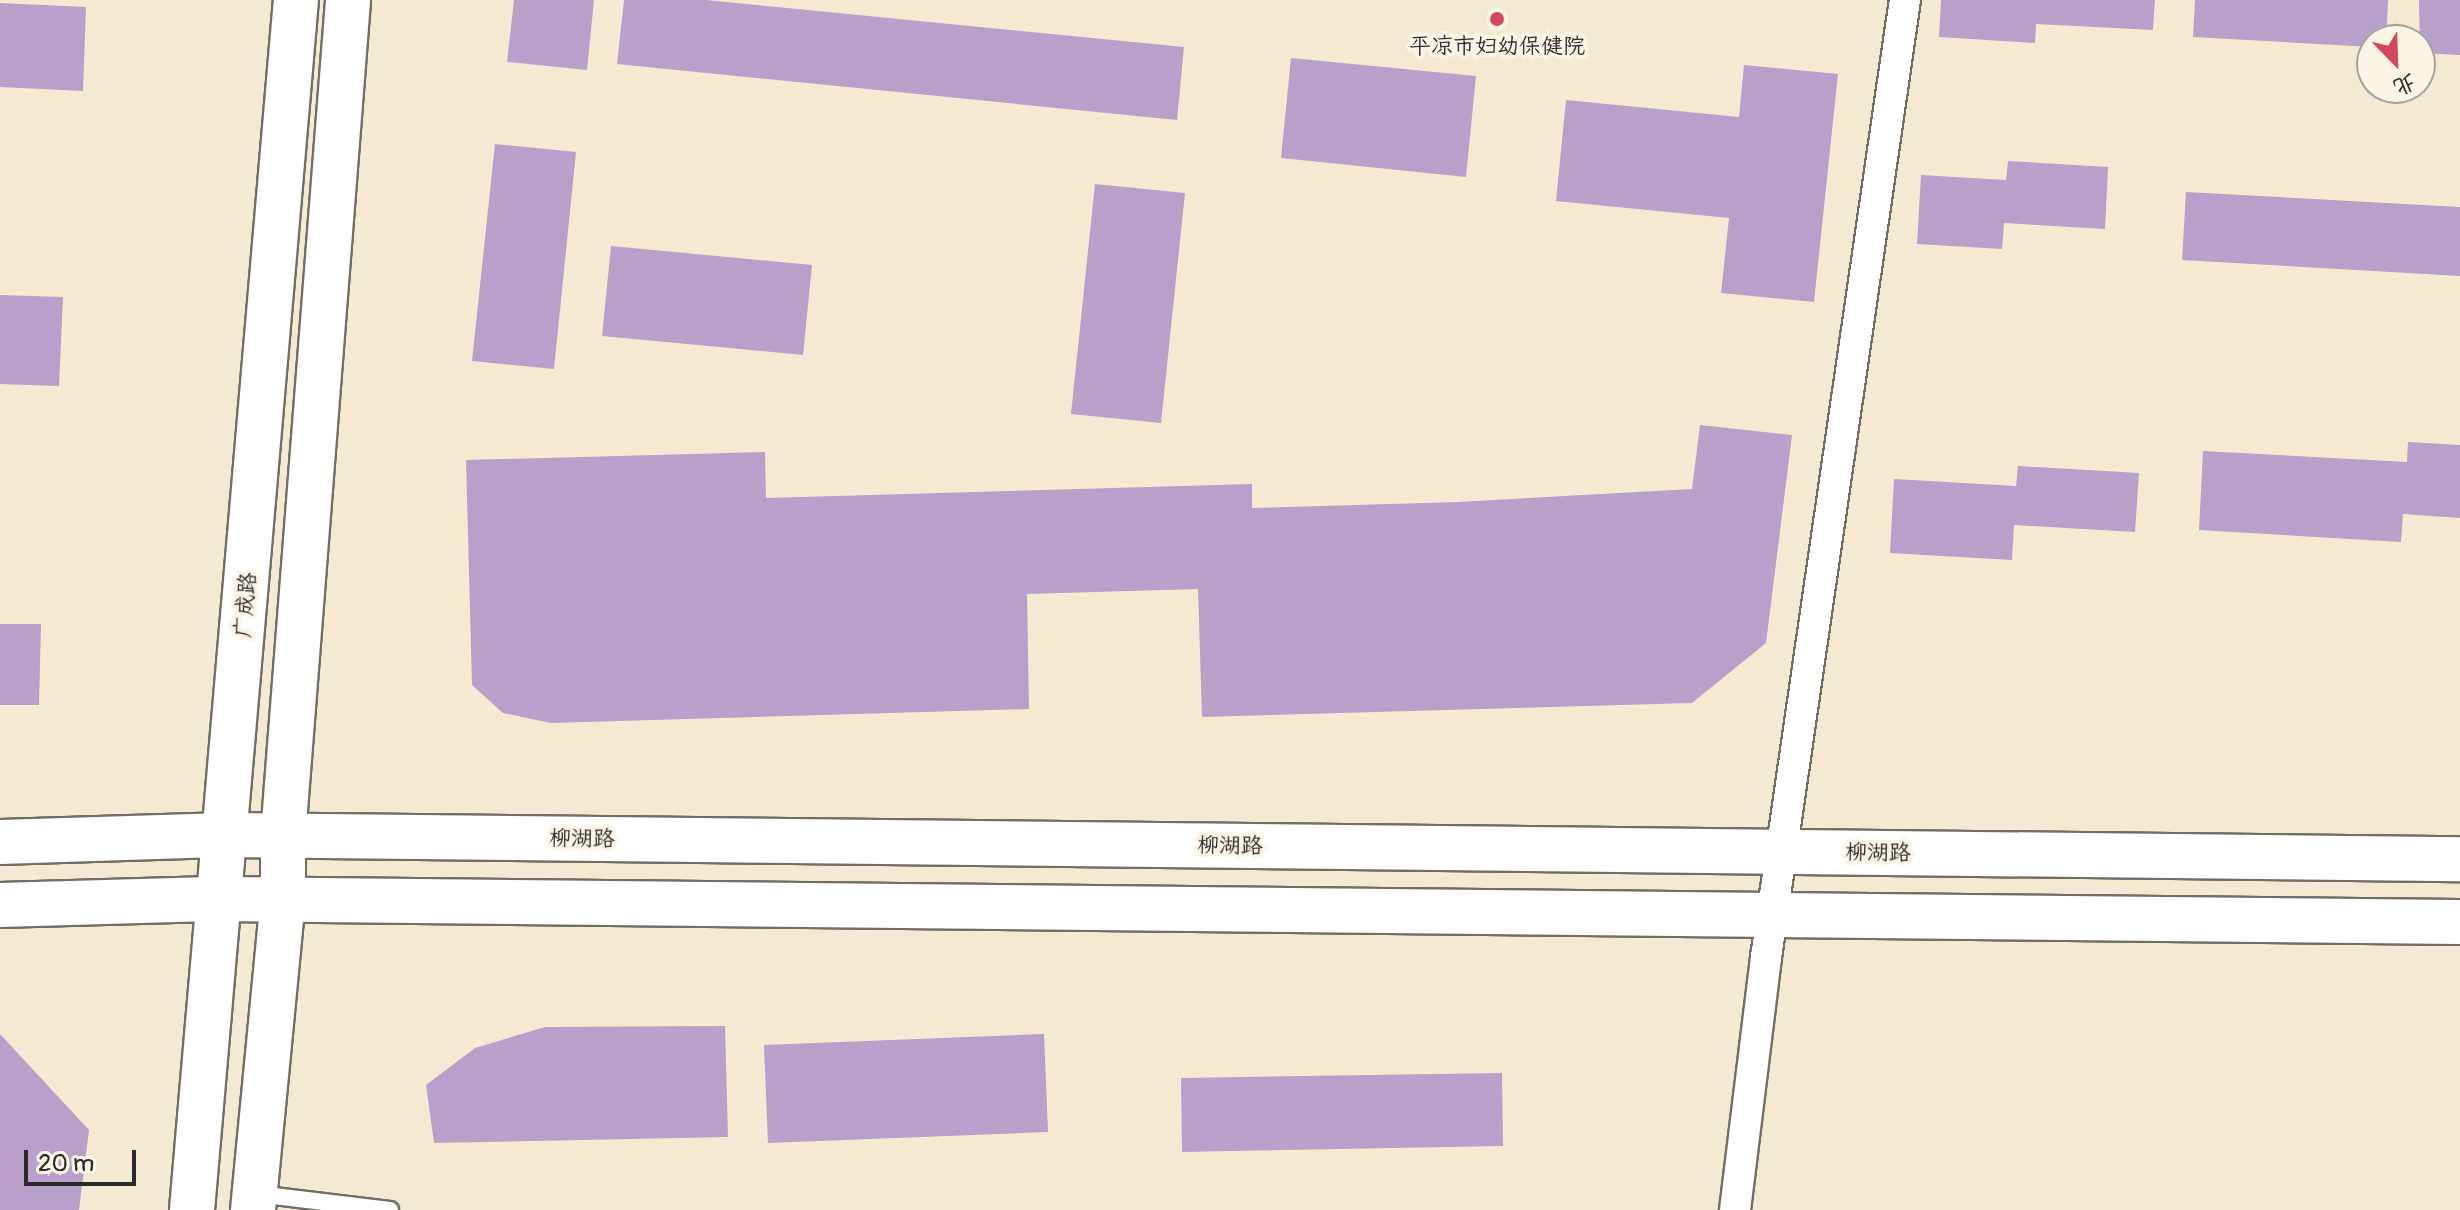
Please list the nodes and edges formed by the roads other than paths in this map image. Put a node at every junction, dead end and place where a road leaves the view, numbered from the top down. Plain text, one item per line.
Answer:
1 (296, 0) edge
2 (348, 0) edge
3 (1905, 0) edge
4 (227, 835) junction
5 (283, 836) junction
6 (0, 842) edge
7 (1782, 852) junction
8 (2460, 859) edge
9 (220, 899) junction
10 (283, 900) junction
11 (0, 905) edge
12 (1772, 914) junction
13 (2460, 922) edge
14 (254, 1202) edge
15 (192, 1210) edge
16 (390, 1210) edge
17 (1735, 1210) edge

1 - 4 main road, 广成路
2 - 5 main road
3 - 7 street
4 - 5 main road, 柳湖路
4 - 6 main road, 柳湖路
4 - 9 main road, 广成路
5 - 7 main road, 柳湖路
5 - 10 main road
7 - 8 main road, 柳湖路
7 - 12 street
9 - 10 main road
9 - 11 main road
9 - 15 main road, 广成路
10 - 12 main road
10 - 14 main road
12 - 13 main road
12 - 17 street
14 - 16 lane

